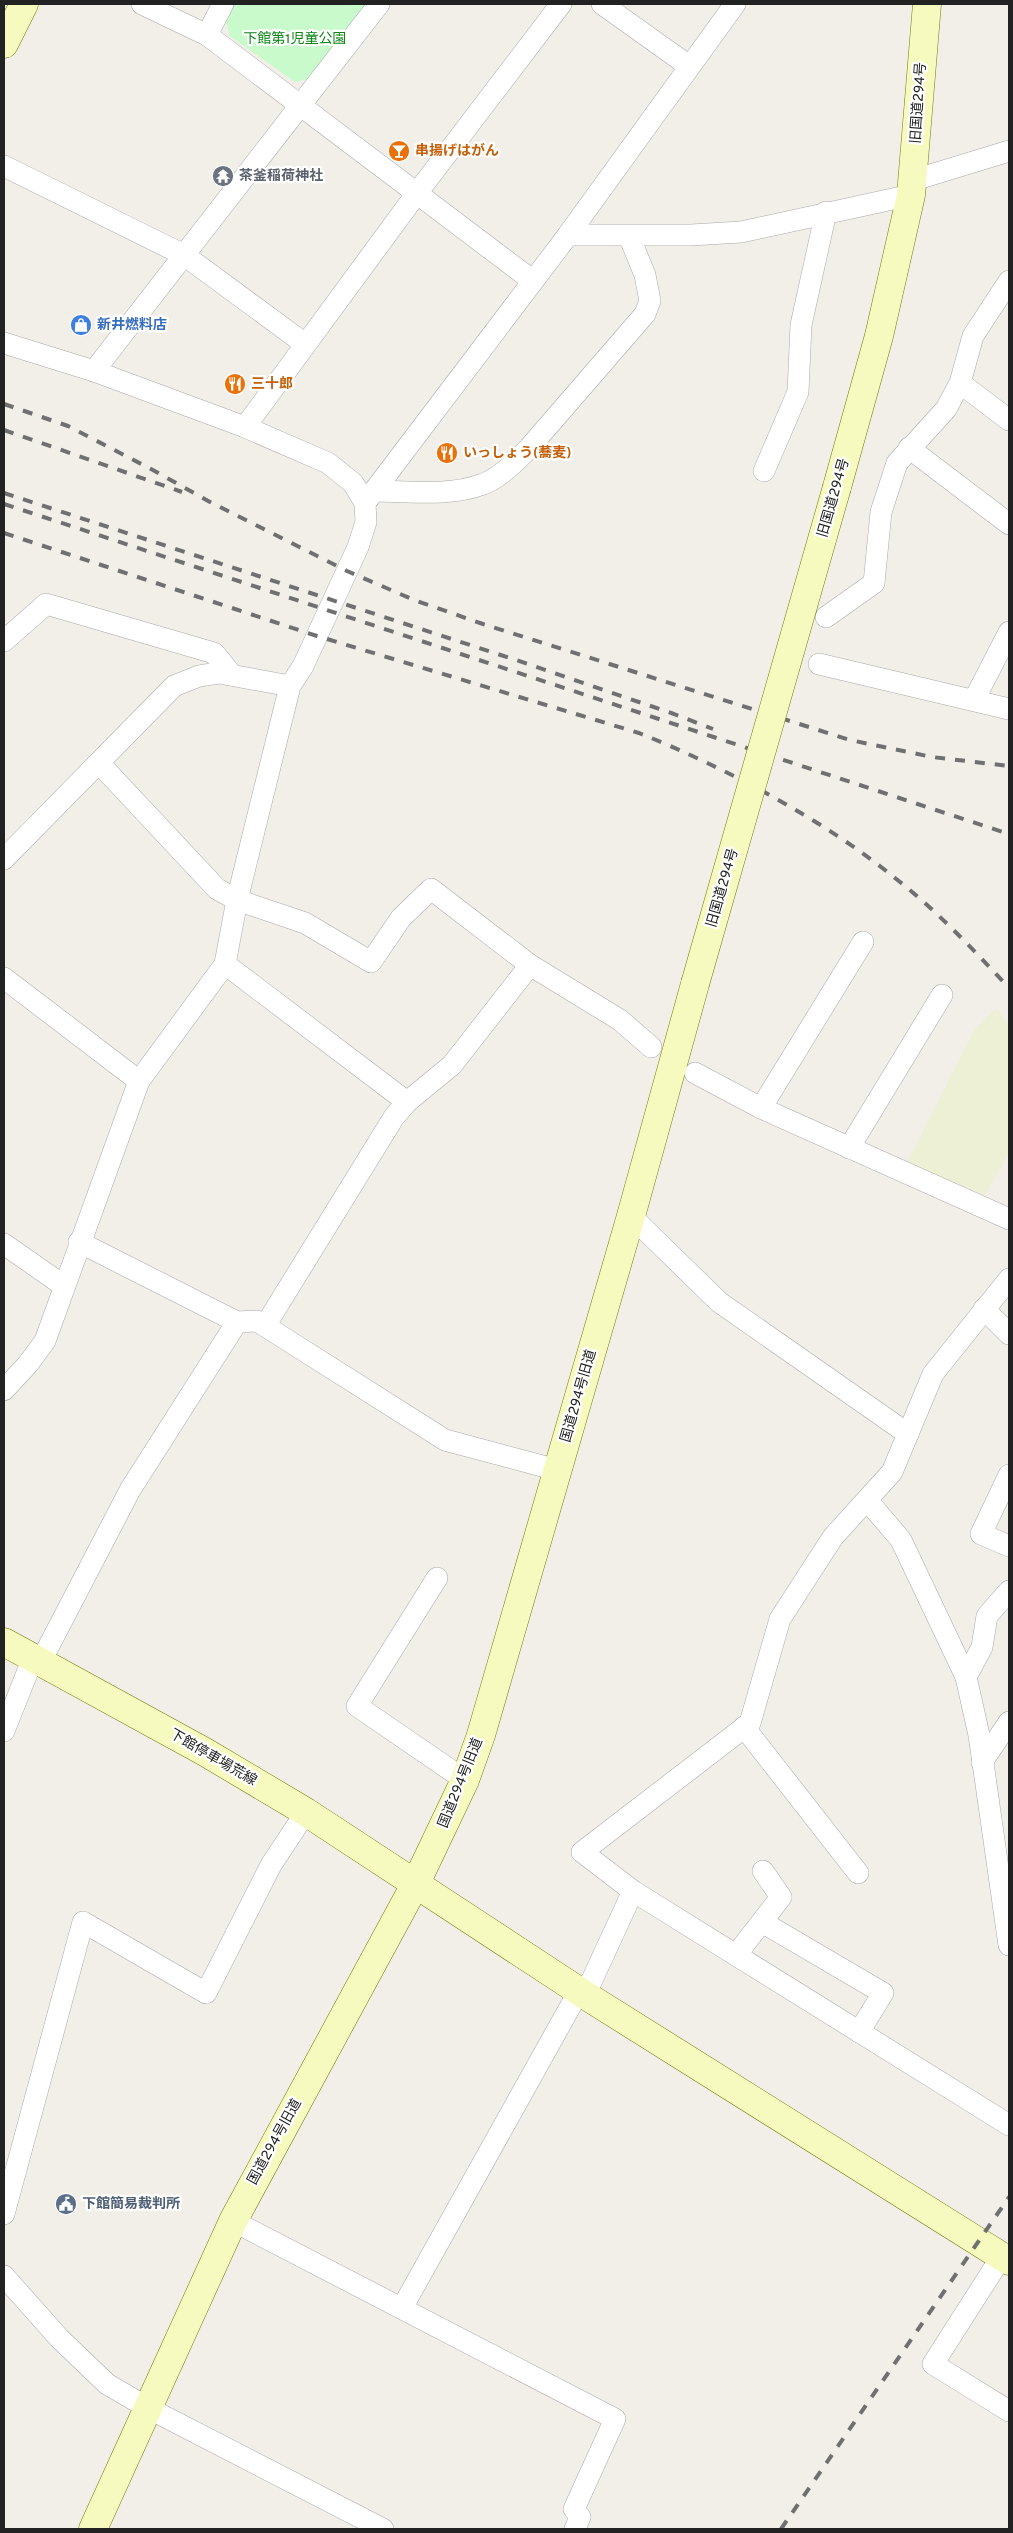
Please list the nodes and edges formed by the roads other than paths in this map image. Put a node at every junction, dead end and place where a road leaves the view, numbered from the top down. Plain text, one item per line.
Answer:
1 (24, 4) edge
2 (142, 4) edge
3 (223, 4) edge
4 (379, 4) edge
5 (561, 4) edge
6 (602, 4) edge
7 (735, 4) edge
8 (927, 4) edge
9 (207, 35) junction
10 (4, 44) edge
11 (689, 66) junction
12 (301, 104) junction
13 (1009, 151) edge
14 (4, 166) edge
15 (913, 188) junction
16 (417, 193) junction
17 (826, 212) junction
18 (568, 235) junction
19 (629, 236) junction
20 (184, 255) junction
21 (533, 281) junction
22 (1009, 281) edge
23 (4, 343) edge
24 (306, 344) junction
25 (94, 370) junction
26 (960, 383) junction
27 (1009, 420) edge
28 (245, 427) junction
29 (909, 448) junction
30 (763, 470) dead end
31 (370, 497) junction
32 (1009, 524) edge
33 (826, 617) dead end
34 (1009, 632) edge
35 (4, 640) edge
36 (819, 664) dead end
37 (232, 675) junction
38 (290, 686) junction
39 (974, 700) junction
40 (1009, 709) edge
41 (99, 763) junction
42 (4, 859) edge
43 (237, 900) junction
44 (864, 942) dead end
45 (225, 964) junction
46 (530, 965) junction
47 (4, 978) edge
48 (695, 984) joint
49 (942, 995) dead end
50 (651, 1047) dead end
51 (695, 1073) dead end
52 (139, 1082) junction
53 (407, 1102) junction
54 (761, 1108) junction
55 (848, 1148) junction
56 (631, 1216) junction
57 (1009, 1219) edge
58 (80, 1242) junction
59 (4, 1244) edge
60 (1009, 1279) edge
61 (64, 1286) junction
62 (984, 1309) junction
63 (237, 1322) junction
64 (265, 1326) junction
65 (1009, 1334) edge
66 (4, 1390) edge
67 (908, 1434) junction
68 (557, 1470) junction
69 (1009, 1475) edge
70 (867, 1500) junction
71 (1009, 1546) edge
72 (437, 1578) dead end
73 (1009, 1591) edge
74 (4, 1642) edge
75 (37, 1660) junction
76 (966, 1677) junction
77 (1009, 1722) edge
78 (744, 1728) junction
79 (4, 1731) edge
80 (982, 1762) junction
81 (465, 1780) junction
82 (306, 1812) junction
83 (1002, 1844) edge
84 (763, 1871) dead end
85 (858, 1873) dead end
86 (416, 1883) junction
87 (632, 1891) junction
88 (762, 1922) junction
89 (1009, 1946) edge
90 (736, 1955) junction
91 (582, 1993) junction
92 (859, 2032) junction
93 (1009, 2125) edge
94 (4, 2214) edge
95 (233, 2220) junction
96 (1006, 2259) edge
97 (4, 2276) edge
98 (402, 2308) junction
99 (148, 2408) junction
100 (1009, 2411) edge
101 (343, 2520) edge
102 (93, 2529) edge
103 (383, 2529) edge
104 (575, 2529) edge

1 - 10 street
2 - 9 street
3 - 9 street
4 - 12 street
5 - 16 street
6 - 11 street
7 - 11 street
8 - 15 street, 旧国道294号
9 - 12 street
11 - 18 street
12 - 16 street
12 - 20 street
13 - 15 street
14 - 20 street
15 - 17 street
15 - 48 street, 旧国道294号, bridge
16 - 21 street
16 - 24 street
17 - 19 street
17 - 30 street
18 - 19 street
18 - 21 street
19 - 31 street
20 - 24 street
20 - 25 street
21 - 31 street
22 - 26 street
23 - 25 street
24 - 28 street
25 - 28 street
26 - 27 street
26 - 29 street
28 - 31 street
29 - 32 street
29 - 33 street
31 - 38 street
34 - 39 street
35 - 37 street
36 - 39 street
37 - 38 street
37 - 41 street
38 - 43 street
39 - 40 street
41 - 42 street
41 - 43 street
43 - 45 street
43 - 46 street
44 - 54 street
45 - 52 street
45 - 53 street
46 - 50 street
46 - 53 street
47 - 52 street
48 - 56 street, 国道294号旧道
49 - 55 street
51 - 54 street
52 - 58 street
53 - 64 street
54 - 55 street
55 - 57 street
56 - 67 street
56 - 68 street, 国道294号旧道
58 - 61 street
58 - 63 street
59 - 61 street
60 - 62 street
61 - 66 street
62 - 65 street
62 - 67 street
63 - 64 street
63 - 75 street
64 - 68 street
67 - 70 street
68 - 81 street, 国道294号旧道
69 - 71 street
70 - 76 street
70 - 78 street
72 - 81 street
73 - 76 street
74 - 75 street, 下館停車場荒線
75 - 79 street
75 - 82 street, 下館停車場荒線
76 - 80 street
77 - 80 street
78 - 85 street
78 - 87 street
80 - 83 street
81 - 86 street, 国道294号旧道
82 - 86 street, 下館停車場荒線
82 - 94 street
83 - 89 street
84 - 88 street
86 - 91 street, 下館停車場荒線
86 - 95 street, 国道294号旧道
87 - 90 street
87 - 91 street
88 - 90 street
88 - 92 street
90 - 92 street
91 - 96 street, 下館停車場荒線
91 - 98 street
92 - 93 street
95 - 98 street
95 - 99 street, 国道294号旧道
96 - 100 street
97 - 99 street
98 - 104 street
99 - 101 street
99 - 102 street, 国道294号旧道
101 - 103 street

